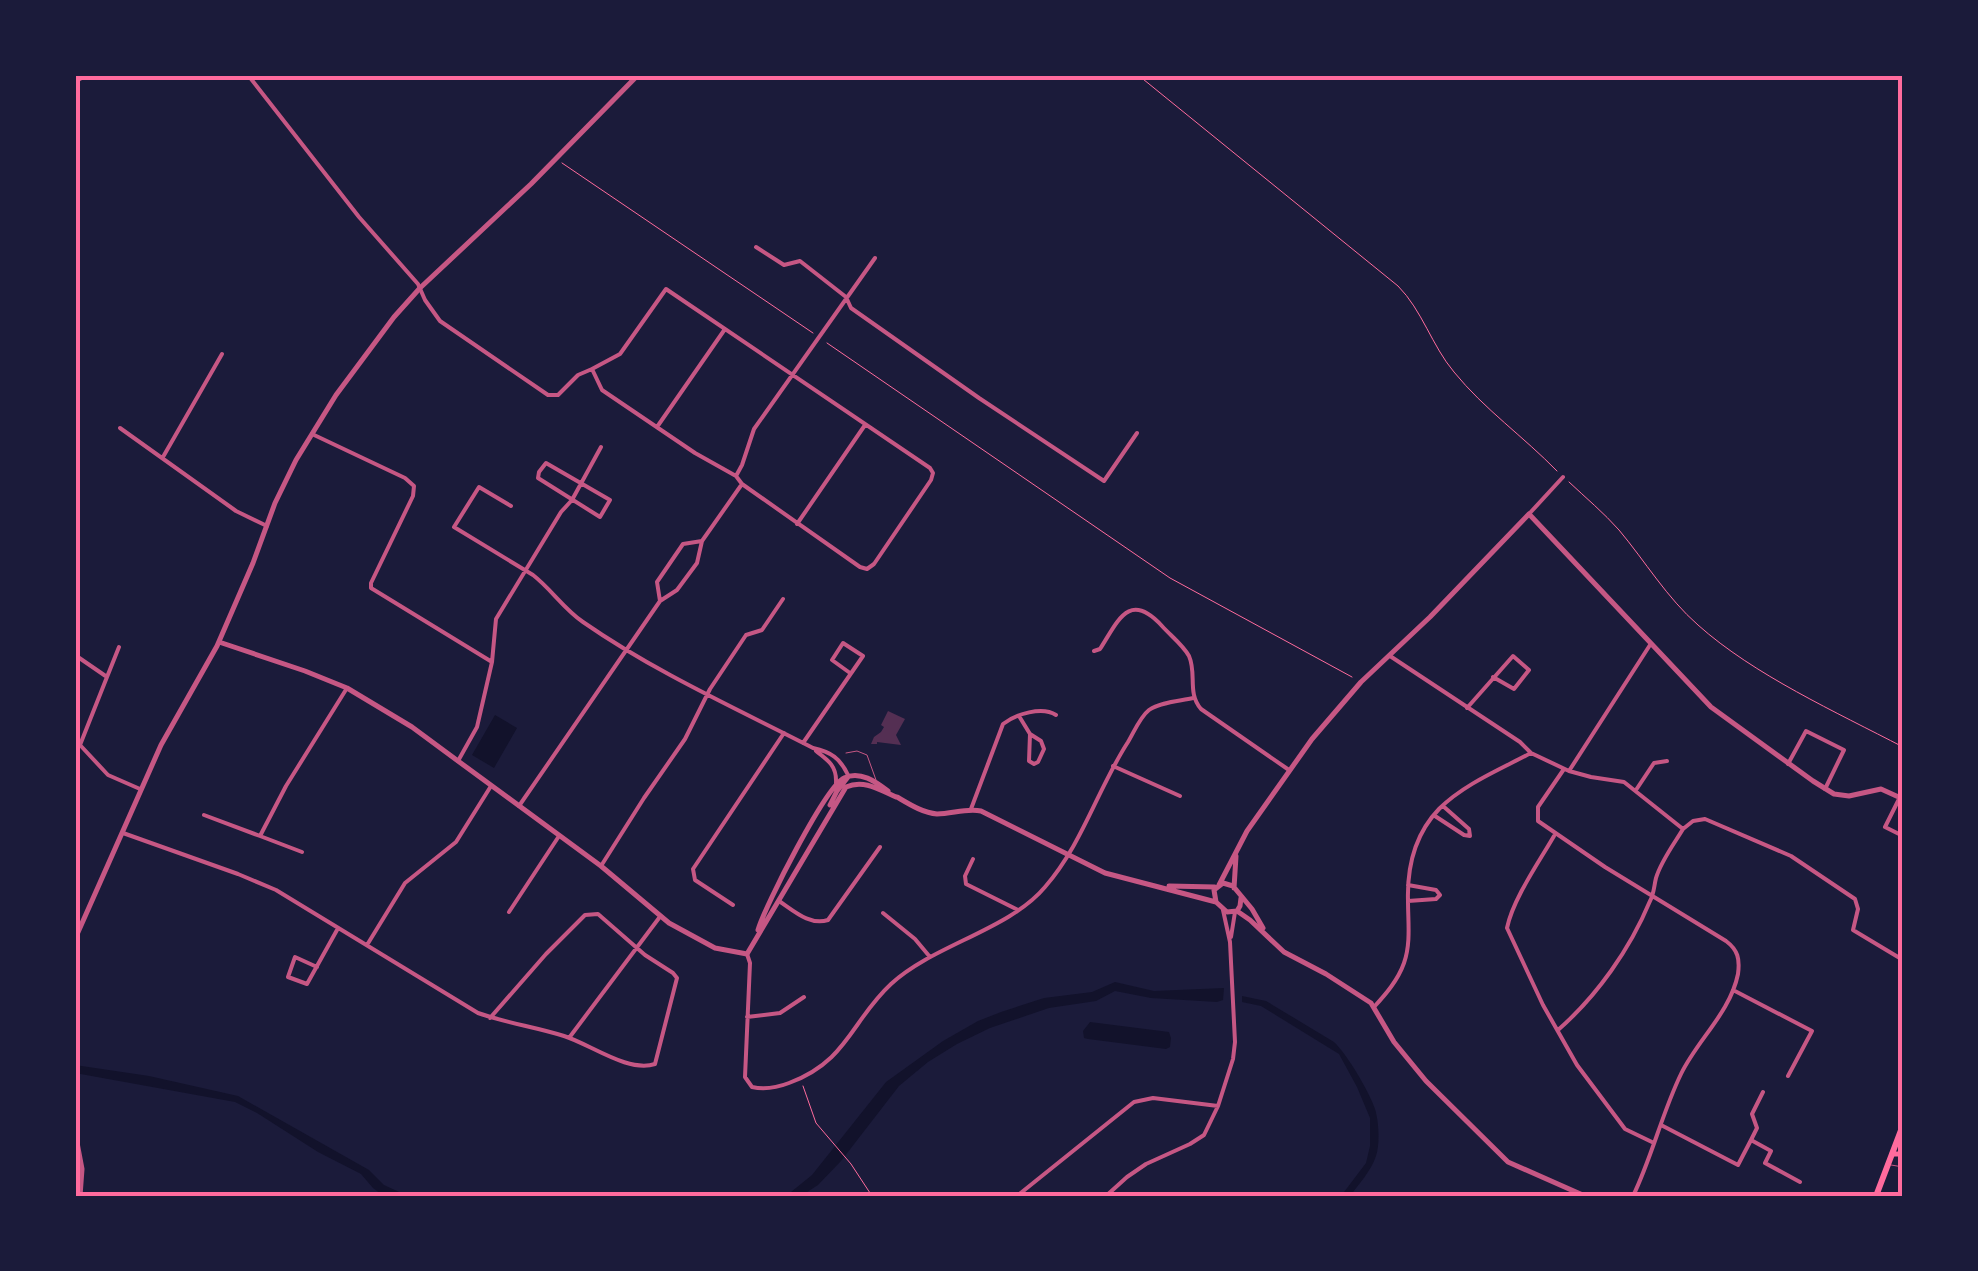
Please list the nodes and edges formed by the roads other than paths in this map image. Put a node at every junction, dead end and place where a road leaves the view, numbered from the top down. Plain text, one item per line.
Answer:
1 (86, 75) edge
2 (248, 75) edge
3 (638, 75) edge
4 (75, 82) edge
5 (756, 247) dead end
6 (874, 258) dead end
7 (420, 288) junction
8 (846, 296) junction
9 (725, 330) junction
10 (222, 354) dead end
11 (592, 369) junction
12 (792, 375) junction
13 (865, 424) junction
14 (120, 428) dead end
15 (657, 428) junction
16 (1137, 433) dead end
17 (312, 434) junction
18 (600, 447) dead end
19 (162, 458) junction
20 (736, 476) junction
21 (1563, 477) road end
22 (582, 483) junction
23 (742, 484) junction
24 (572, 500) junction
25 (511, 506) dead end
26 (1529, 514) junction
27 (797, 524) junction
28 (266, 526) junction
29 (702, 541) junction
30 (526, 571) junction
31 (783, 599) dead end
32 (660, 601) junction
33 (218, 642) junction
34 (1651, 643) junction
35 (119, 646) dead end
36 (626, 649) junction
37 (1094, 651) dead end
38 (75, 655) edge
39 (1390, 656) junction
40 (492, 662) junction
41 (850, 674) junction
42 (107, 676) junction
43 (1494, 677) junction
44 (348, 688) junction
45 (707, 694) junction
46 (1193, 698) junction
47 (1467, 708) junction
48 (1056, 715) dead end
49 (1020, 716) junction
50 (784, 733) junction
51 (1030, 734) junction
52 (803, 742) junction
53 (77, 744) edge
54 (813, 748) junction
55 (846, 753) dead end
56 (1531, 753) junction
57 (458, 760) junction
58 (1667, 761) dead end
59 (1788, 764) junction
60 (1113, 766) junction
61 (1290, 770) junction
62 (1567, 770) junction
63 (845, 779) junction
64 (877, 783) junction
65 (491, 786) junction
66 (140, 789) junction
67 (1825, 789) junction
68 (1636, 790) junction
69 (1180, 796) dead end
70 (896, 797) junction
71 (1902, 798) edge
72 (519, 806) junction
73 (1442, 806) junction
74 (970, 809) junction
75 (204, 815) dead end
76 (1434, 815) junction
77 (1682, 829) junction
78 (123, 833) junction
79 (1555, 834) junction
80 (260, 836) junction
81 (559, 836) junction
82 (1903, 836) edge
83 (880, 847) dead end
84 (302, 852) dead end
85 (1236, 854) junction
86 (1068, 856) junction
87 (973, 859) dead end
88 (601, 866) junction
89 (1408, 884) junction
90 (1157, 886) junction
91 (1217, 886) junction
92 (1234, 888) junction
93 (1653, 896) junction
94 (1241, 898) junction
95 (779, 901) junction
96 (1408, 901) junction
97 (1216, 902) junction
98 (732, 905) dead end
99 (1018, 910) junction
100 (1223, 910) junction
101 (508, 912) dead end
102 (1236, 912) junction
103 (883, 913) dead end
104 (660, 917) junction
105 (337, 930) junction
106 (1267, 935) junction
107 (756, 938) junction
108 (75, 939) edge
109 (1230, 942) junction
110 (366, 947) junction
111 (637, 948) junction
112 (747, 954) junction
113 (931, 958) junction
114 (1903, 960) edge
115 (317, 967) junction
116 (1733, 990) junction
117 (804, 997) dead end
118 (1374, 1007) junction
119 (746, 1017) junction
120 (490, 1018) junction
121 (1558, 1030) junction
122 (569, 1038) junction
123 (1788, 1076) dead end
124 (1763, 1092) dead end
125 (1218, 1106) junction
126 (1662, 1124) junction
127 (1902, 1129) edge
128 (75, 1132) edge
129 (1751, 1140) junction
130 (1654, 1143) junction
131 (1892, 1154) junction
132 (1903, 1154) edge
133 (1888, 1164) junction
134 (1903, 1167) edge
135 (1800, 1182) dead end
136 (80, 1196) edge
137 (1017, 1196) edge
138 (1106, 1196) edge
139 (1585, 1196) edge
140 (1633, 1196) edge
141 (1876, 1196) edge

1 - 4 street
2 - 7 street
3 - 7 street
5 - 8 street
6 - 8 street
7 - 11 street
7 - 17 street
8 - 12 street
8 - 16 street
9 - 11 street
9 - 12 street
9 - 15 street
10 - 19 street
11 - 15 street
12 - 13 street
12 - 20 street
13 - 27 street
13 - 27 street
14 - 19 street
15 - 20 street
17 - 28 street
17 - 40 street
18 - 22 street
19 - 28 street
20 - 23 street
21 - 26 street
22 - 24 street
22 - 24 street
22 - 24 street
23 - 27 street
23 - 29 street
24 - 30 street
25 - 30 street
26 - 34 street
26 - 39 street
28 - 33 street
29 - 32 street
29 - 32 street
30 - 36 street
30 - 40 street
31 - 45 street
32 - 36 street
33 - 44 street
33 - 66 street
34 - 59 street
34 - 62 street
35 - 42 street
36 - 45 street
36 - 72 street
37 - 46 street
38 - 42 street
39 - 47 street
39 - 61 street
40 - 57 street
41 - 41 street
41 - 52 street
42 - 53 street
43 - 43 street
43 - 47 street
44 - 57 street
44 - 80 street
45 - 50 street
45 - 88 street
46 - 60 street
46 - 61 street
47 - 56 street
48 - 49 street
49 - 51 street
49 - 74 street
50 - 52 street
50 - 98 street
51 - 51 street
52 - 54 street
53 - 66 street
54 - 63 street
54 - 63 street
55 - 64 lane
56 - 62 street
56 - 73 street
57 - 65 street
58 - 68 street
59 - 67 street
59 - 67 street
60 - 69 street
60 - 86 street
61 - 85 street
62 - 68 street
62 - 79 street
63 - 64 street
63 - 70 street
63 - 95 street
63 - 107 street
64 - 70 street
65 - 72 street
65 - 110 street
66 - 78 street
67 - 71 street
68 - 77 street
70 - 74 street
71 - 82 street
72 - 81 street
73 - 76 street
73 - 76 street
74 - 86 street
75 - 80 street
76 - 89 street
77 - 93 street
77 - 114 street
78 - 105 street
78 - 108 street
79 - 93 street
79 - 121 street
80 - 84 street
81 - 88 street
81 - 101 street
83 - 95 street
85 - 91 street
85 - 92 street
86 - 90 street
86 - 99 street
87 - 99 street
88 - 104 street
89 - 96 street
89 - 96 street
90 - 91 street
90 - 97 street
91 - 92 street
91 - 97 street
92 - 94 street
93 - 116 street
93 - 121 street
94 - 102 street
94 - 106 street
95 - 107 street
96 - 118 street
97 - 100 street
99 - 113 street
100 - 102 street
100 - 109 street
102 - 106 street
102 - 109 street
103 - 113 street
104 - 111 street
104 - 112 street
105 - 110 street
105 - 115 street
106 - 118 street
107 - 112 street
109 - 125 street
110 - 120 street
111 - 120 street
111 - 122 street
111 - 122 street
112 - 119 street
113 - 119 street
115 - 115 street
116 - 123 street
116 - 126 street
117 - 119 street
118 - 139 street
120 - 122 street
121 - 130 street
124 - 129 street
125 - 137 street
125 - 138 street
126 - 129 street
126 - 130 street
127 - 131 main road
128 - 136 street
129 - 135 street
130 - 140 street
131 - 132 main road
131 - 133 main road
133 - 134 lane
133 - 141 main road

